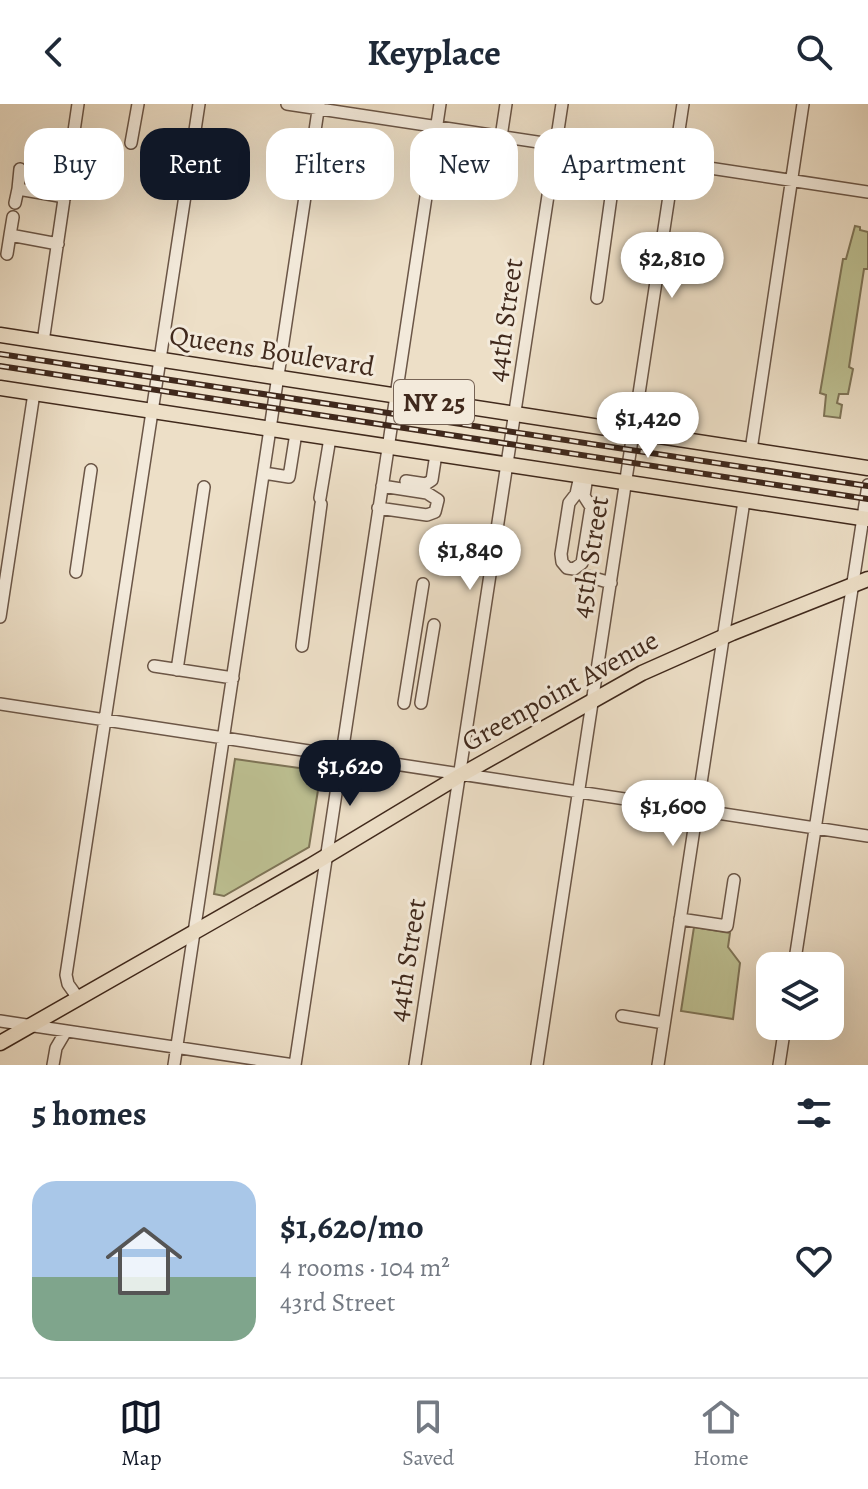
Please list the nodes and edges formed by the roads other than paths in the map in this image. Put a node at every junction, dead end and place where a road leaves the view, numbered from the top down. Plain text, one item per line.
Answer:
1 (78, 104) edge
2 (138, 104) edge
3 (199, 104) edge
4 (287, 104) edge
5 (440, 104) edge
6 (504, 104) edge
7 (562, 104) edge
8 (683, 104) edge
9 (803, 104) edge
10 (318, 106) edge
11 (437, 127) junction
12 (75, 128) edge
13 (444, 128) edge
14 (500, 128) edge
15 (558, 128) edge
16 (679, 128) edge
17 (131, 143) dead end
18 (20, 169) dead end
19 (714, 169) edge
20 (791, 181) junction
21 (18, 189) junction
22 (24, 190) edge
23 (868, 192) edge
24 (65, 200) edge
25 (548, 200) edge
26 (611, 200) edge
27 (668, 200) edge
28 (15, 203) dead end
29 (13, 217) dead end
30 (10, 235) junction
31 (58, 244) junction
32 (7, 254) dead end
33 (597, 298) dead end
34 (0, 335) edge
35 (43, 342) junction
36 (161, 359) junction
37 (278, 378) junction
38 (0, 388) edge
39 (34, 393) junction
40 (397, 396) junction
41 (153, 411) junction
42 (515, 414) junction
43 (270, 429) junction
44 (634, 432) junction
45 (296, 433) junction
46 (330, 438) junction
47 (389, 447) junction
48 (751, 450) junction
49 (436, 454) junction
50 (507, 465) junction
51 (868, 468) edge
52 (91, 470) dead end
53 (264, 473) junction
54 (583, 476) junction
55 (406, 481) dead end
56 (626, 483) junction
57 (868, 485) edge
58 (382, 486) junction
59 (204, 487) dead end
60 (744, 501) junction
61 (378, 508) junction
62 (866, 519) edge
63 (76, 572) dead end
64 (587, 576) dead end
65 (868, 579) edge
66 (611, 583) junction
67 (423, 584) dead end
68 (853, 585) junction
69 (0, 617) edge
70 (434, 625) dead end
71 (723, 636) junction
72 (302, 646) dead end
73 (154, 666) dead end
74 (177, 670) junction
75 (233, 678) junction
76 (592, 702) junction
77 (404, 703) dead end
78 (421, 703) dead end
79 (0, 704) edge
80 (105, 720) junction
81 (224, 738) junction
82 (341, 756) junction
83 (461, 775) junction
84 (578, 792) junction
85 (696, 810) junction
86 (815, 828) junction
87 (868, 836) edge
88 (326, 856) junction
89 (734, 880) dead end
90 (680, 919) junction
91 (194, 932) junction
92 (796, 952) edge
93 (78, 998) junction
94 (622, 1016) dead end
95 (0, 1021) edge
96 (664, 1023) junction
97 (30, 1026) junction
98 (66, 1031) junction
99 (783, 1040) edge
100 (0, 1043) edge
101 (177, 1047) junction
102 (53, 1065) edge
103 (174, 1065) edge
104 (295, 1065) edge
105 (415, 1065) edge
106 (537, 1065) edge
107 (658, 1065) edge
108 (779, 1065) edge

1 - 12 street
2 - 17 street
3 - 36 street
4 - 10 street
5 - 11 street
6 - 14 street
7 - 15 street, 44th Street
8 - 16 street, 45th Street
9 - 20 street
10 - 11 street
10 - 37 street
11 - 13 street
11 - 40 street
18 - 21 street
19 - 20 street
20 - 23 street
20 - 48 street
21 - 22 street
21 - 28 street
24 - 31 street
25 - 42 street, 44th Street
26 - 33 street
27 - 44 street, 45th Street
29 - 30 street
30 - 31 street
30 - 32 street
31 - 35 street
34 - 35 main road, Queens Boulevard / NY 25
35 - 36 main road, Queens Boulevard / NY 25
36 - 37 main road, Queens Boulevard / NY 25
36 - 41 street
37 - 40 main road, Queens Boulevard / NY 25
37 - 43 street
38 - 39 main road, NY 25
39 - 41 main road, NY 25
39 - 69 street
40 - 42 main road, Queens Boulevard / NY 25
40 - 47 street
41 - 43 main road, NY 25
41 - 80 street
42 - 44 main road, Queens Boulevard / NY 25
42 - 50 street, 44th Street
43 - 45 main road, NY 25
43 - 53 street
44 - 48 main road, Queens Boulevard / NY 25
44 - 56 street, 45th Street
45 - 46 main road, NY 25
45 - 53 street
46 - 47 main road, NY 25
46 - 72 street
47 - 49 main road, NY 25
47 - 58 street
48 - 51 main road, Queens Boulevard / NY 25
49 - 50 main road, NY 25
49 - 55 street
50 - 54 main road, NY 25
50 - 83 street, 44th Street
52 - 63 street
53 - 75 street
54 - 54 street
54 - 56 main road, NY 25
56 - 60 main road, NY 25
56 - 66 street, 45th Street
57 - 62 street
58 - 61 street
58 - 61 street
59 - 74 street
60 - 62 main road, NY 25
60 - 71 street
61 - 82 street
62 - 68 street
64 - 66 street
65 - 68 main road, Greenpoint Avenue
66 - 76 street, 45th Street
67 - 77 street
68 - 71 main road, Greenpoint Avenue
68 - 86 street
70 - 78 street
71 - 76 main road, Greenpoint Avenue
71 - 85 street
73 - 74 street
74 - 75 street
75 - 81 street
76 - 83 main road, Greenpoint Avenue
76 - 84 street, 45th Street
79 - 80 street
80 - 81 street
80 - 93 street
81 - 82 street
81 - 91 street
82 - 83 street
82 - 88 street
83 - 84 street
83 - 88 main road, Greenpoint Avenue
83 - 105 street, 44th Street
84 - 85 street
84 - 106 street, 45th Street
85 - 86 street
85 - 90 street
86 - 87 street
86 - 92 street
88 - 91 main road, Greenpoint Avenue
88 - 104 street
89 - 90 street
90 - 96 street
91 - 93 main road, Greenpoint Avenue
91 - 101 street
93 - 97 main road, Greenpoint Avenue
94 - 96 street
95 - 97 street
96 - 107 street
97 - 98 street
97 - 100 main road, Greenpoint Avenue
98 - 101 street
98 - 102 street
99 - 108 street
101 - 103 street
101 - 104 street

